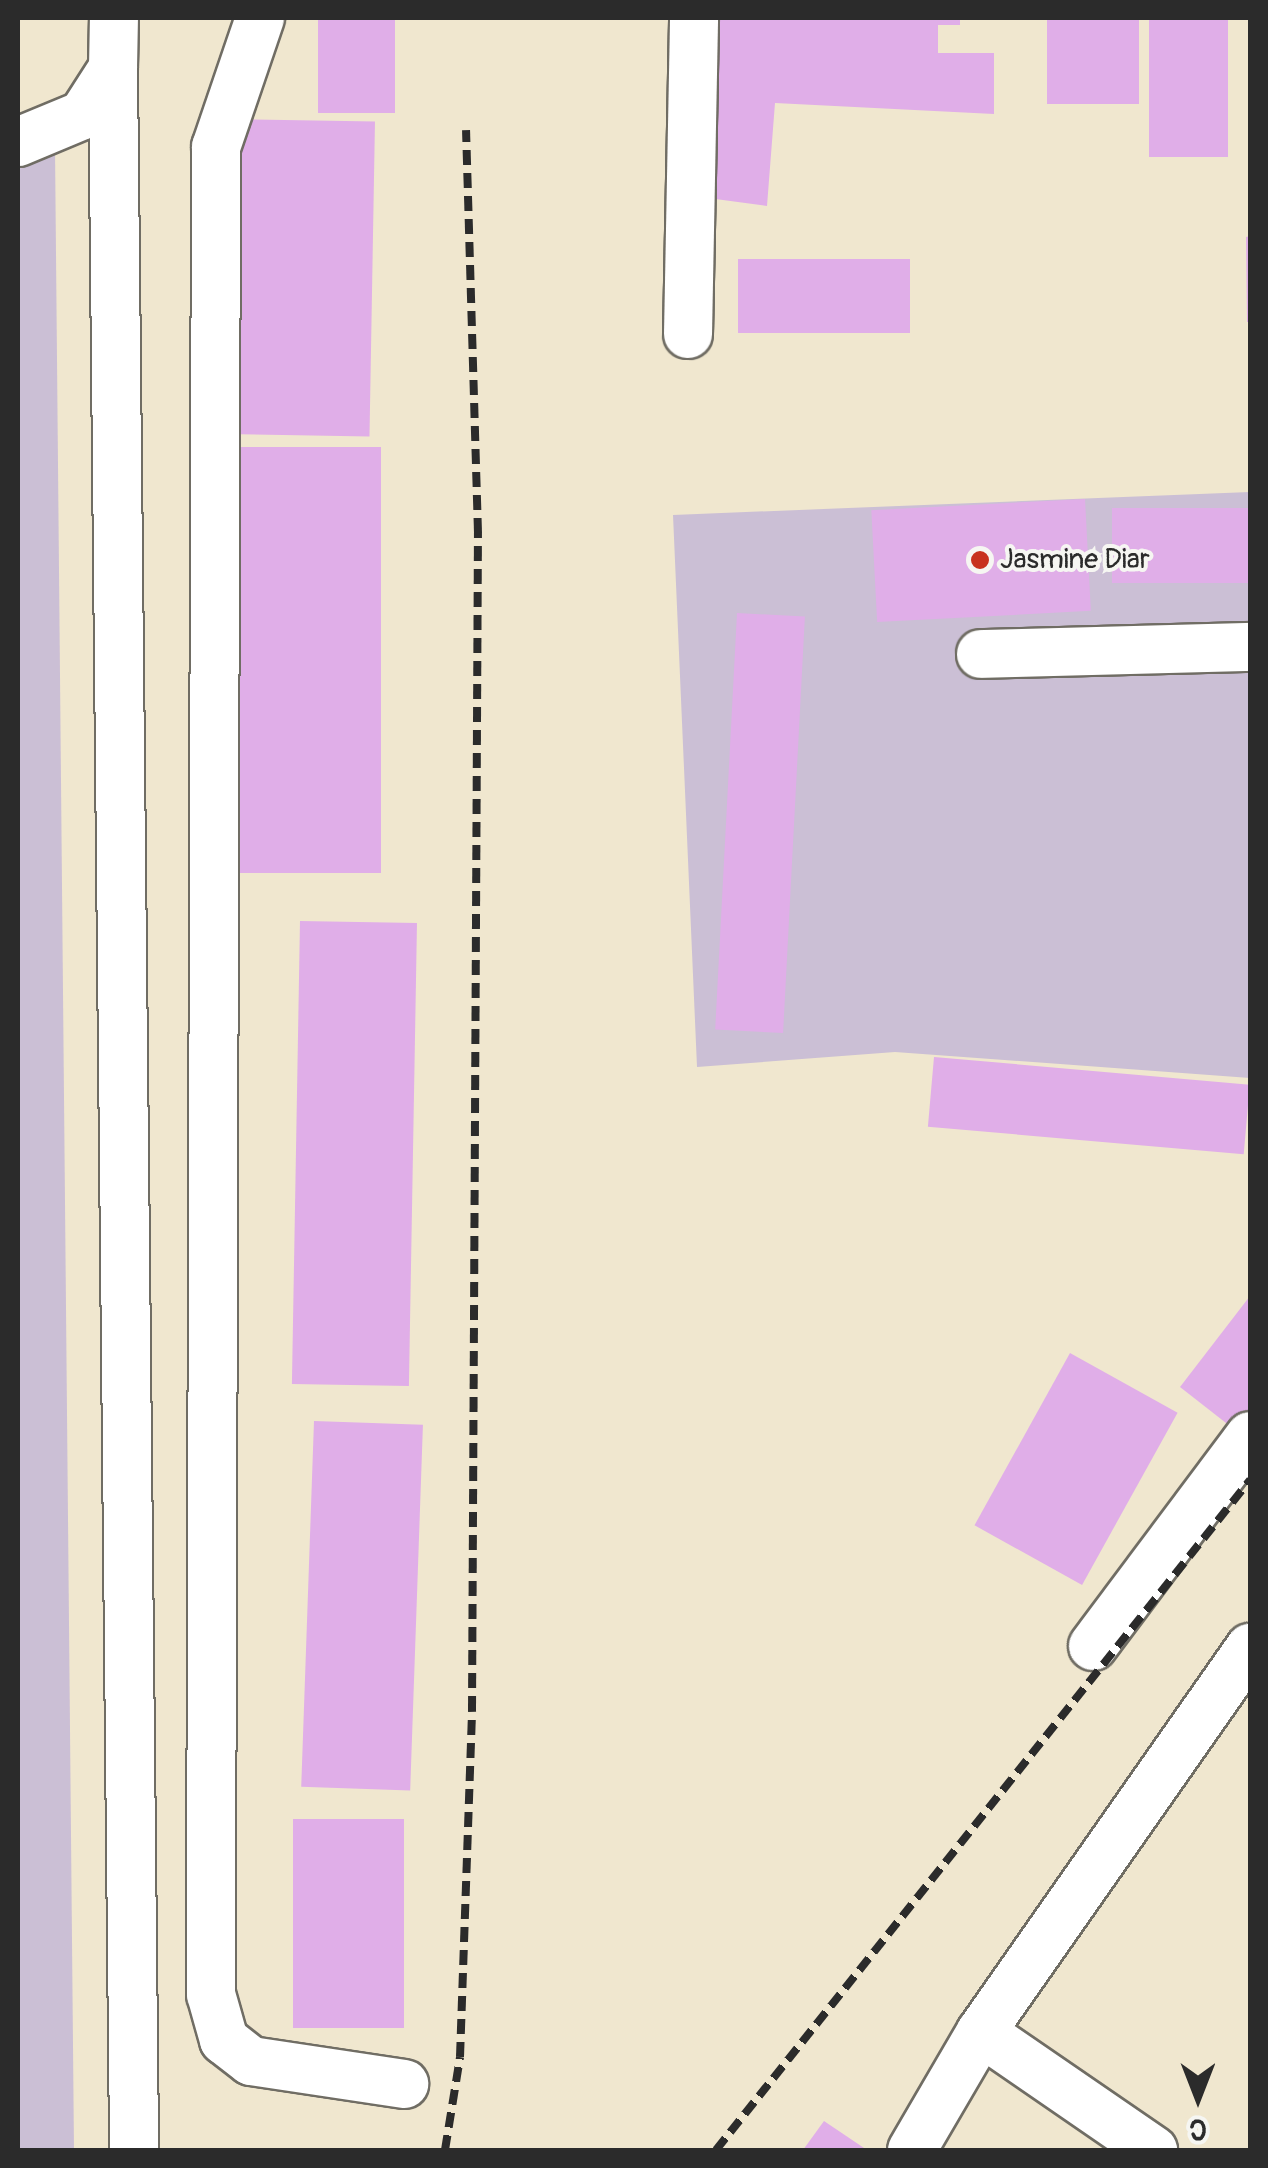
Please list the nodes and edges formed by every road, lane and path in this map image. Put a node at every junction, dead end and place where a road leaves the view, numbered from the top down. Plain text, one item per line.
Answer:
1 (114, 18) edge
2 (260, 18) edge
3 (694, 18) edge
4 (113, 68) junction
5 (18, 142) edge
6 (688, 334) dead end
7 (1250, 648) edge
8 (981, 654) dead end
9 (1250, 1436) edge
10 (1093, 1646) dead end
11 (1250, 1648) edge
12 (980, 2032) junction
13 (404, 2084) dead end
14 (134, 2150) edge
15 (912, 2150) edge
16 (1153, 2150) edge

1 - 4 street
2 - 13 street
3 - 6 street
4 - 5 street
4 - 14 street
7 - 8 street
9 - 10 street
11 - 12 street
12 - 15 street
12 - 16 street

